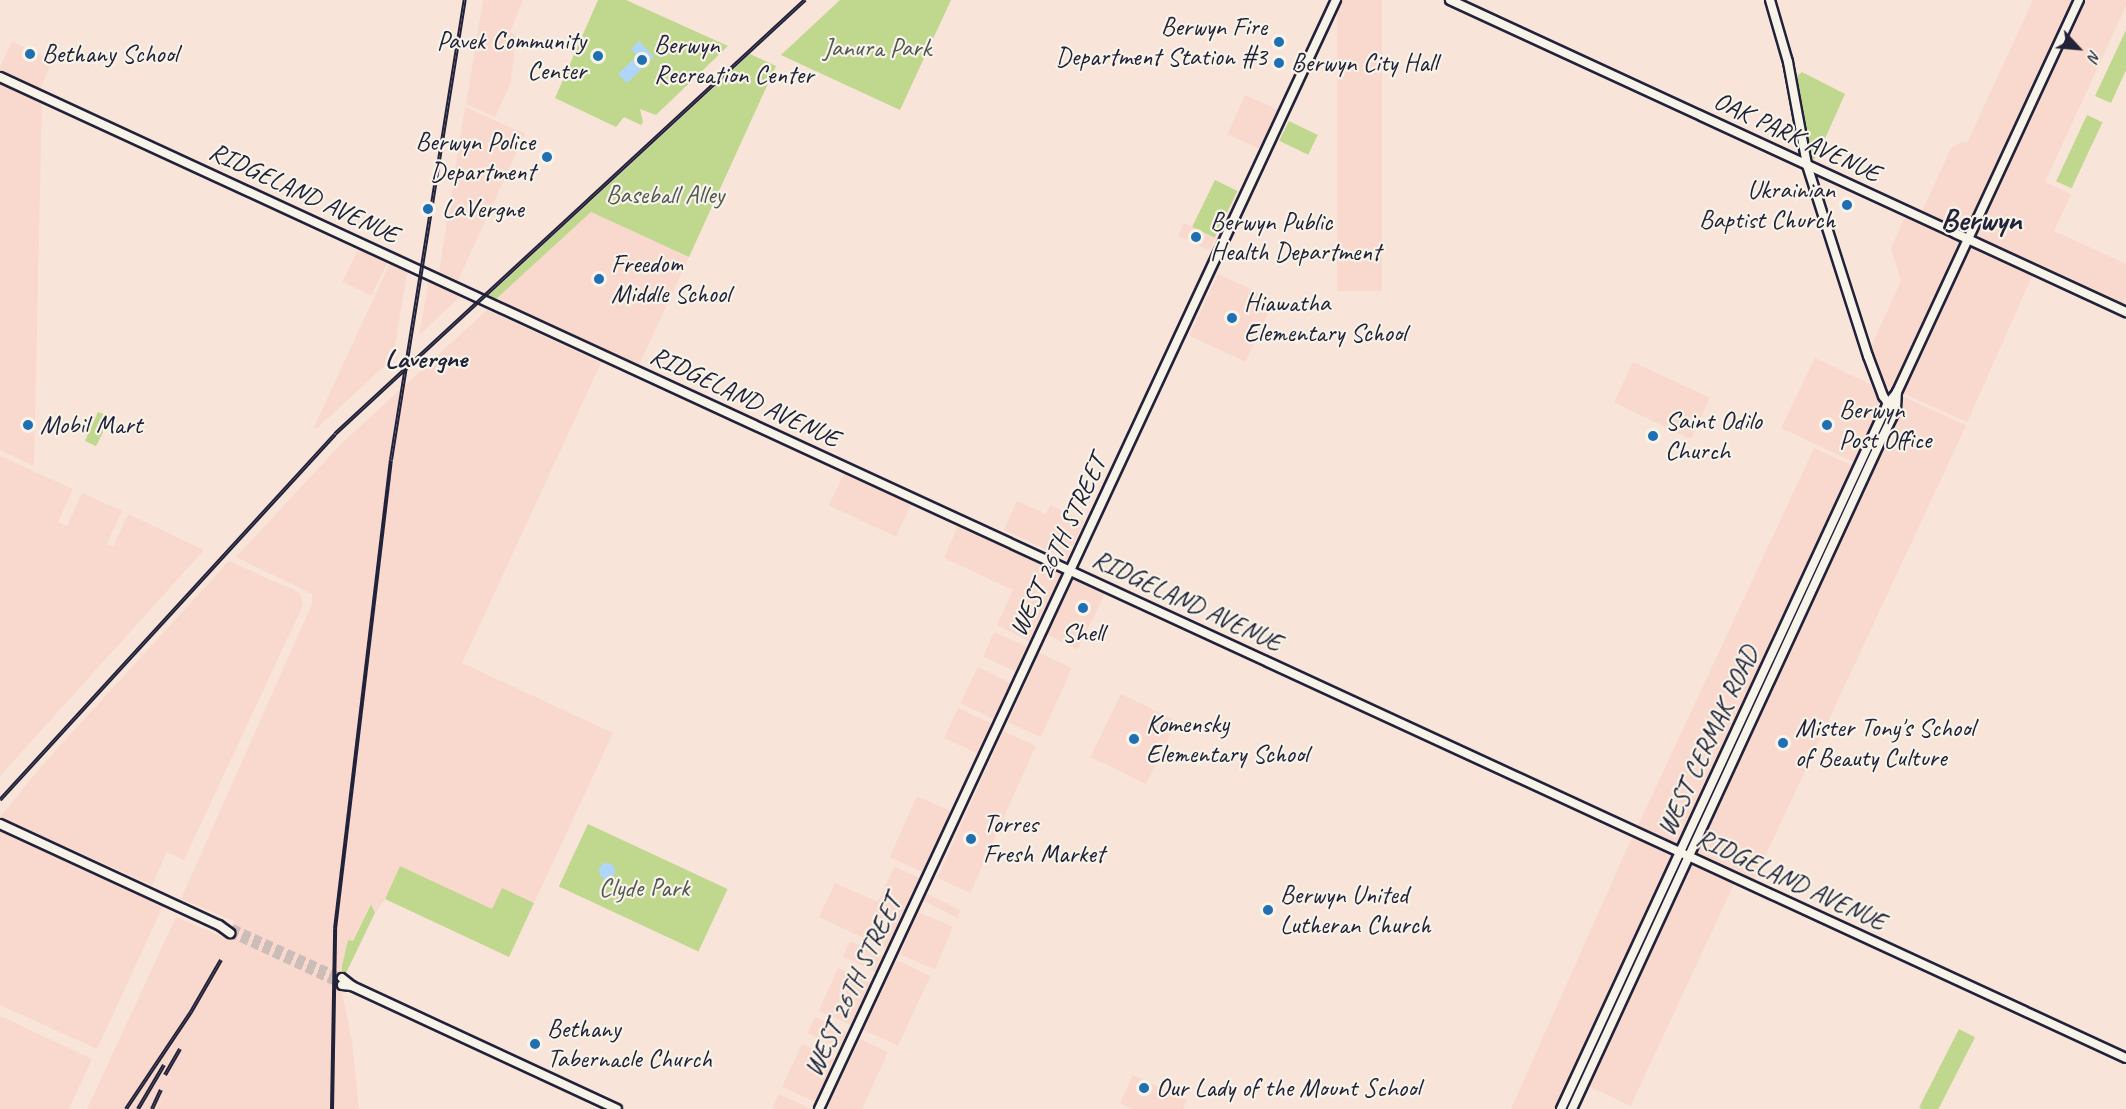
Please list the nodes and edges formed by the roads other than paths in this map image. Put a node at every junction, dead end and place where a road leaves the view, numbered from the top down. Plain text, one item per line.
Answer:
1 (1336, 0) edge
2 (1450, 0) edge
3 (1770, 0) edge
4 (2079, 0) edge
5 (0, 77) edge
6 (1807, 165) junction
7 (1969, 239) junction
8 (2126, 312) edge
9 (1891, 407) junction
10 (1070, 570) junction
11 (0, 824) edge
12 (1680, 851) junction
13 (1689, 855) junction
14 (231, 931) tunnel mouth
15 (342, 981) tunnel mouth
16 (2126, 1058) edge
17 (617, 1109) edge
18 (819, 1109) edge
19 (1561, 1109) edge
20 (1572, 1109) edge

1 - 10 street, WEST 26TH STREET
2 - 6 street, OAK PARK AVENUE
3 - 6 street
4 - 7 street, WEST CERMAK ROAD
5 - 10 street, RIDGELAND AVENUE
6 - 7 street, OAK PARK AVENUE
6 - 9 street
7 - 8 street, OAK PARK AVENUE
7 - 9 street, WEST CERMAK ROAD
9 - 12 street, WEST CERMAK ROAD
9 - 13 street, WEST CERMAK ROAD
10 - 12 street, RIDGELAND AVENUE
10 - 18 street, WEST 26TH STREET
11 - 14 street
12 - 13 street, RIDGELAND AVENUE
12 - 19 street, WEST CERMAK ROAD
13 - 16 street, RIDGELAND AVENUE
13 - 20 street, WEST CERMAK ROAD
15 - 17 street

